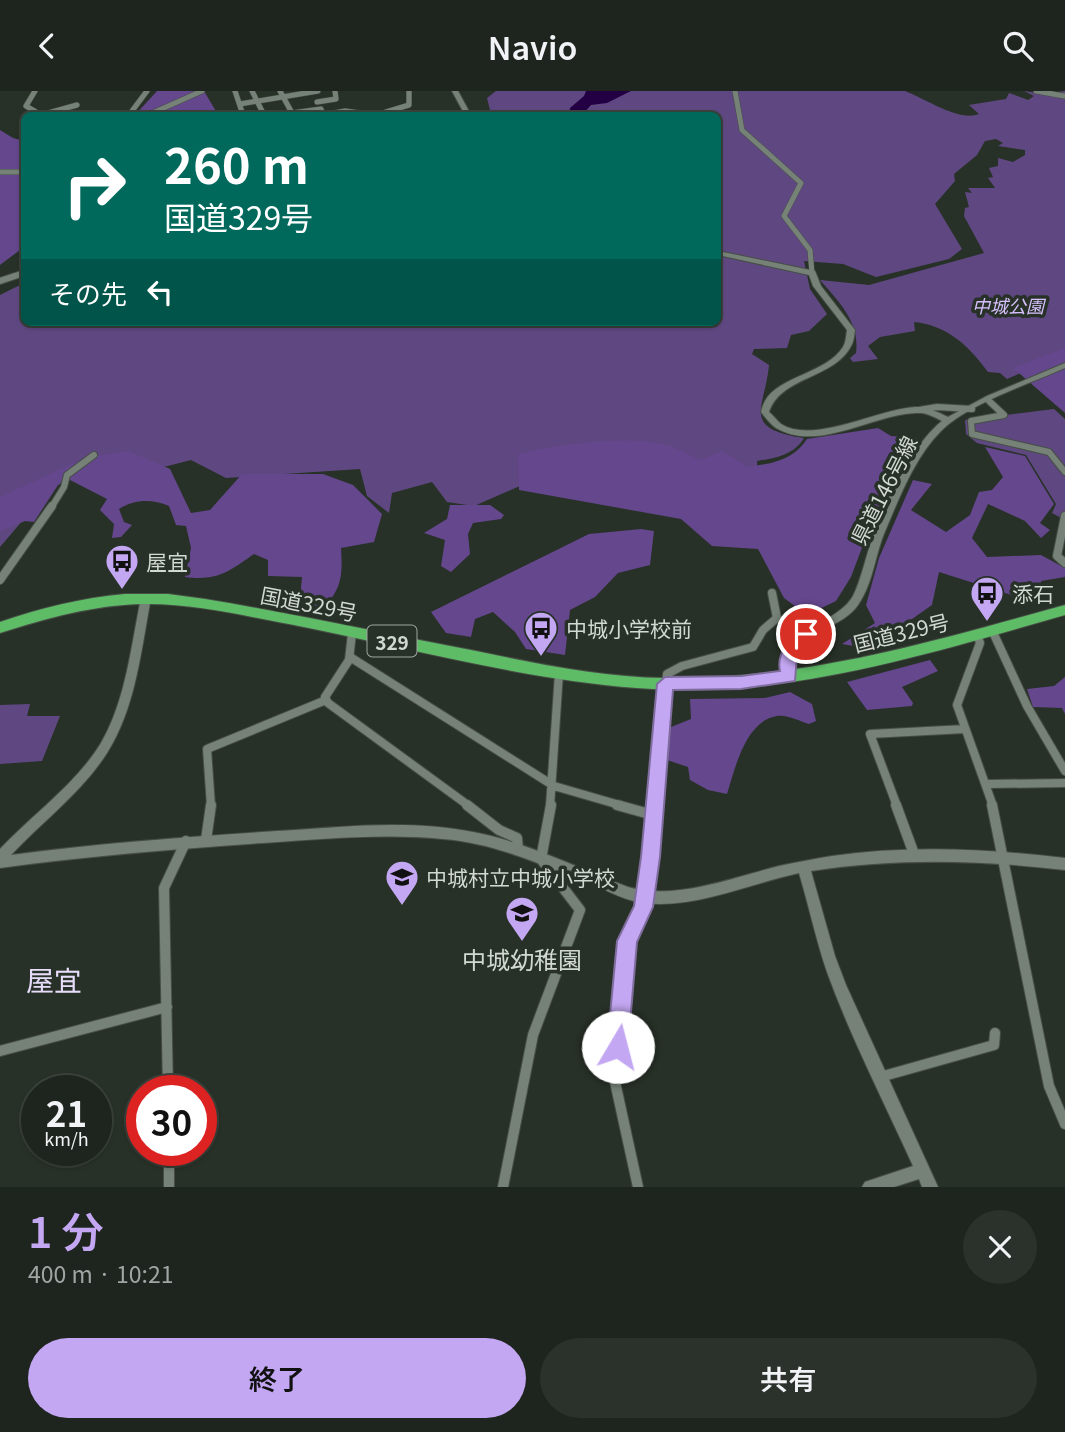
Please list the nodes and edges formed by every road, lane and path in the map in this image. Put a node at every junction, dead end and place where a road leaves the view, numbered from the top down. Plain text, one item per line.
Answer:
1 (34, 91) edge
2 (147, 91) edge
3 (202, 91) edge
4 (235, 91) edge
5 (252, 91) edge
6 (318, 91) edge
7 (335, 91) edge
8 (409, 91) edge
9 (455, 91) edge
10 (735, 91) edge
11 (1036, 91) edge
12 (311, 92) edge
13 (282, 94) edge
14 (1064, 96) edge
15 (256, 101) junction
16 (317, 102) junction
17 (240, 104) junction
18 (77, 105) dead end
19 (321, 109) junction
20 (36, 112) edge
21 (52, 112) edge
22 (131, 112) edge
23 (155, 112) edge
24 (242, 112) edge
25 (262, 112) edge
26 (291, 112) edge
27 (299, 112) edge
28 (322, 112) edge
29 (386, 112) edge
30 (466, 112) edge
31 (0, 172) edge
32 (21, 172) edge
33 (721, 254) edge
34 (812, 273) junction
35 (21, 274) edge
36 (0, 281) edge
37 (1065, 365) edge
38 (989, 401) junction
39 (972, 408) junction
40 (916, 410) junction
41 (947, 420) junction
42 (94, 455) dead end
43 (1065, 472) edge
44 (1065, 516) edge
45 (1065, 562) edge
46 (0, 580) edge
47 (772, 593) dead end
48 (146, 598) junction
49 (1065, 610) edge
50 (0, 628) edge
51 (992, 630) junction
52 (352, 633) junction
53 (977, 634) junction
54 (350, 657) junction
55 (559, 673) junction
56 (789, 676) junction
57 (665, 684) junction
58 (326, 700) junction
59 (965, 729) junction
60 (1065, 771) edge
61 (1065, 783) edge
62 (987, 784) junction
63 (554, 786) junction
64 (653, 815) junction
65 (205, 840) junction
66 (186, 841) junction
67 (518, 850) junction
68 (914, 853) junction
69 (1002, 856) junction
70 (541, 859) junction
71 (0, 860) edge
72 (1065, 864) edge
73 (803, 867) junction
74 (643, 897) junction
75 (167, 1007) junction
76 (995, 1033) dead end
77 (0, 1051) edge
78 (168, 1075) edge
79 (880, 1077) junction
80 (1065, 1124) edge
81 (169, 1166) edge
82 (923, 1170) junction
83 (169, 1187) edge
84 (503, 1187) edge
85 (638, 1187) edge
86 (870, 1187) edge
87 (930, 1187) edge

1 - 20 street
2 - 22 street
3 - 23 street
4 - 17 street
5 - 15 street
6 - 12 street
7 - 16 street
8 - 29 street
9 - 30 street
10 - 34 street
11 - 14 street
12 - 13 street
12 - 16 street
13 - 15 street
13 - 26 street
15 - 17 street
15 - 25 street
16 - 19 street
17 - 24 street
18 - 21 street
19 - 27 street
19 - 28 street
31 - 32 street
33 - 34 street
34 - 40 street
35 - 36 street
37 - 38 street, 県道146号線
38 - 39 street, 県道146号線
38 - 43 street
39 - 40 street
39 - 41 street, 県道146号線
40 - 41 street
41 - 56 street, 県道146号線
42 - 46 street
44 - 45 street
47 - 57 street
48 - 50 highway, 国道329号 / 329
48 - 52 highway, 国道329号 / 329
48 - 71 street
49 - 51 highway, 国道329号 / 329
51 - 53 highway, 国道329号 / 329
51 - 60 street
52 - 54 street
52 - 55 highway, 国道329号 / 329
53 - 56 highway, 国道329号 / 329
53 - 59 street
54 - 58 street
54 - 63 street
55 - 57 highway, 国道329号 / 329
55 - 63 street
56 - 57 highway, 国道329号 / 329
57 - 64 street
58 - 65 street
58 - 67 street
59 - 62 street
59 - 68 street
61 - 62 street
62 - 69 street
63 - 64 street
63 - 70 street
64 - 74 street
65 - 66 street
65 - 67 street
66 - 71 street
66 - 75 street
67 - 70 street
68 - 69 street
68 - 73 street
69 - 72 street
69 - 80 street
70 - 74 street
70 - 84 street
73 - 74 street
73 - 79 street
74 - 85 street
75 - 77 street
75 - 78 street
76 - 79 street
79 - 82 street
81 - 83 street
82 - 86 street
82 - 87 street

